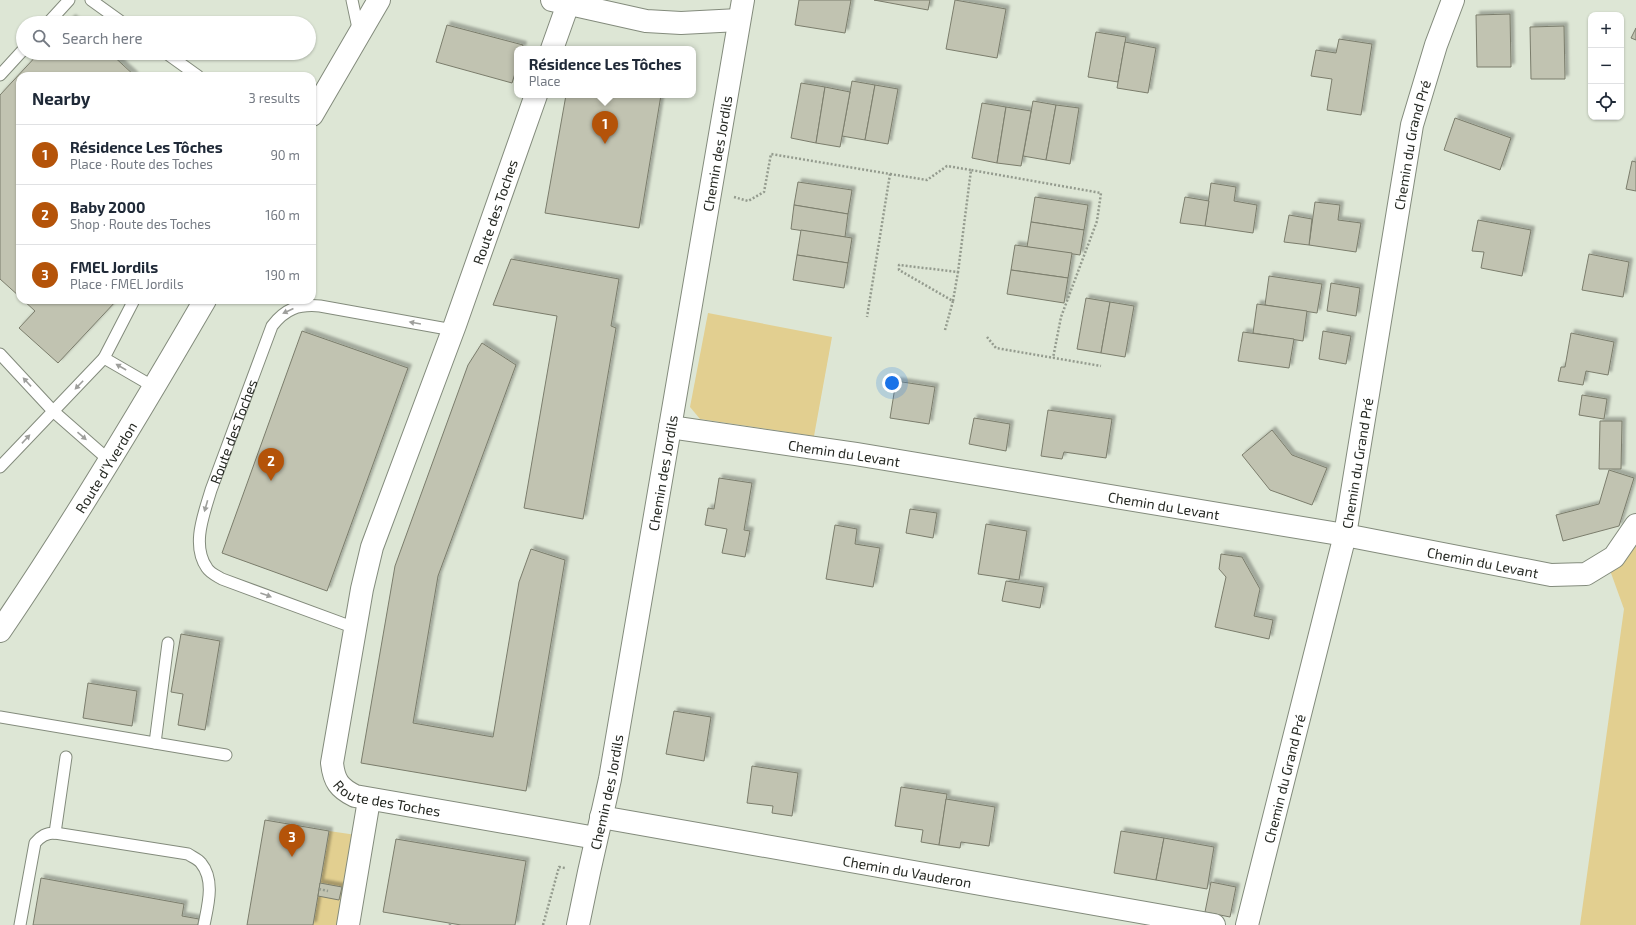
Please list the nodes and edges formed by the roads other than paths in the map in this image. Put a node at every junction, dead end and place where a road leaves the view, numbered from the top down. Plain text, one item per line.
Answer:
1 (69, 0) edge
2 (91, 0) edge
3 (352, 0) edge
4 (379, 0) edge
5 (1453, 0) edge
6 (560, 2) edge
7 (741, 10) edge
8 (54, 16) edge
9 (114, 16) edge
10 (359, 33) junction
11 (553, 46) edge
12 (16, 58) edge
13 (176, 60) edge
14 (192, 72) edge
15 (0, 75) edge
16 (535, 98) edge
17 (316, 108) edge
18 (132, 304) edge
19 (203, 304) edge
20 (453, 330) junction
21 (0, 354) edge
22 (104, 358) junction
23 (154, 387) junction
24 (53, 411) junction
25 (670, 427) junction
26 (110, 461) junction
27 (0, 467) edge
28 (1636, 525) edge
29 (1345, 534) junction
30 (355, 628) junction
31 (0, 631) edge
32 (168, 643) dead end
33 (0, 718) edge
34 (155, 743) junction
35 (226, 754) dead end
36 (66, 758) dead end
37 (369, 800) junction
38 (599, 827) junction
39 (55, 833) junction
40 (20, 925) edge
41 (204, 925) edge
42 (348, 925) edge
43 (578, 925) edge
44 (1214, 925) edge
45 (1247, 925) edge

1 - 8 lane
2 - 9 lane
3 - 10 lane
4 - 10 street
5 - 29 street, Chemin du Grand Pré
6 - 7 street
6 - 11 street
7 - 25 street, Chemin des Jordils
10 - 17 street
12 - 15 lane
13 - 14 lane
16 - 20 street, Route des Toches
18 - 22 lane
19 - 23 street, Route d'Yverdon
20 - 30 street, Route des Toches
20 -> 30 lane, Route des Toches
24 -> 21 lane
23 -> 22 lane
22 -> 24 lane
23 - 26 street, Route d'Yverdon
24 -> 26 lane
27 -> 24 lane
25 - 29 street, Chemin du Levant
25 - 38 street, Chemin des Jordils
26 - 31 street, Route d'Yverdon
28 - 29 street, Chemin du Levant
29 - 45 street, Chemin du Grand Pré
30 - 37 street, Route des Toches
32 - 34 lane
33 - 34 lane
34 - 35 lane
36 - 39 lane
37 - 38 street, Route des Toches
37 - 42 street
38 - 43 street, Chemin des Jordils
38 - 44 street, Chemin du Vauderon
39 - 40 lane
39 - 41 lane

